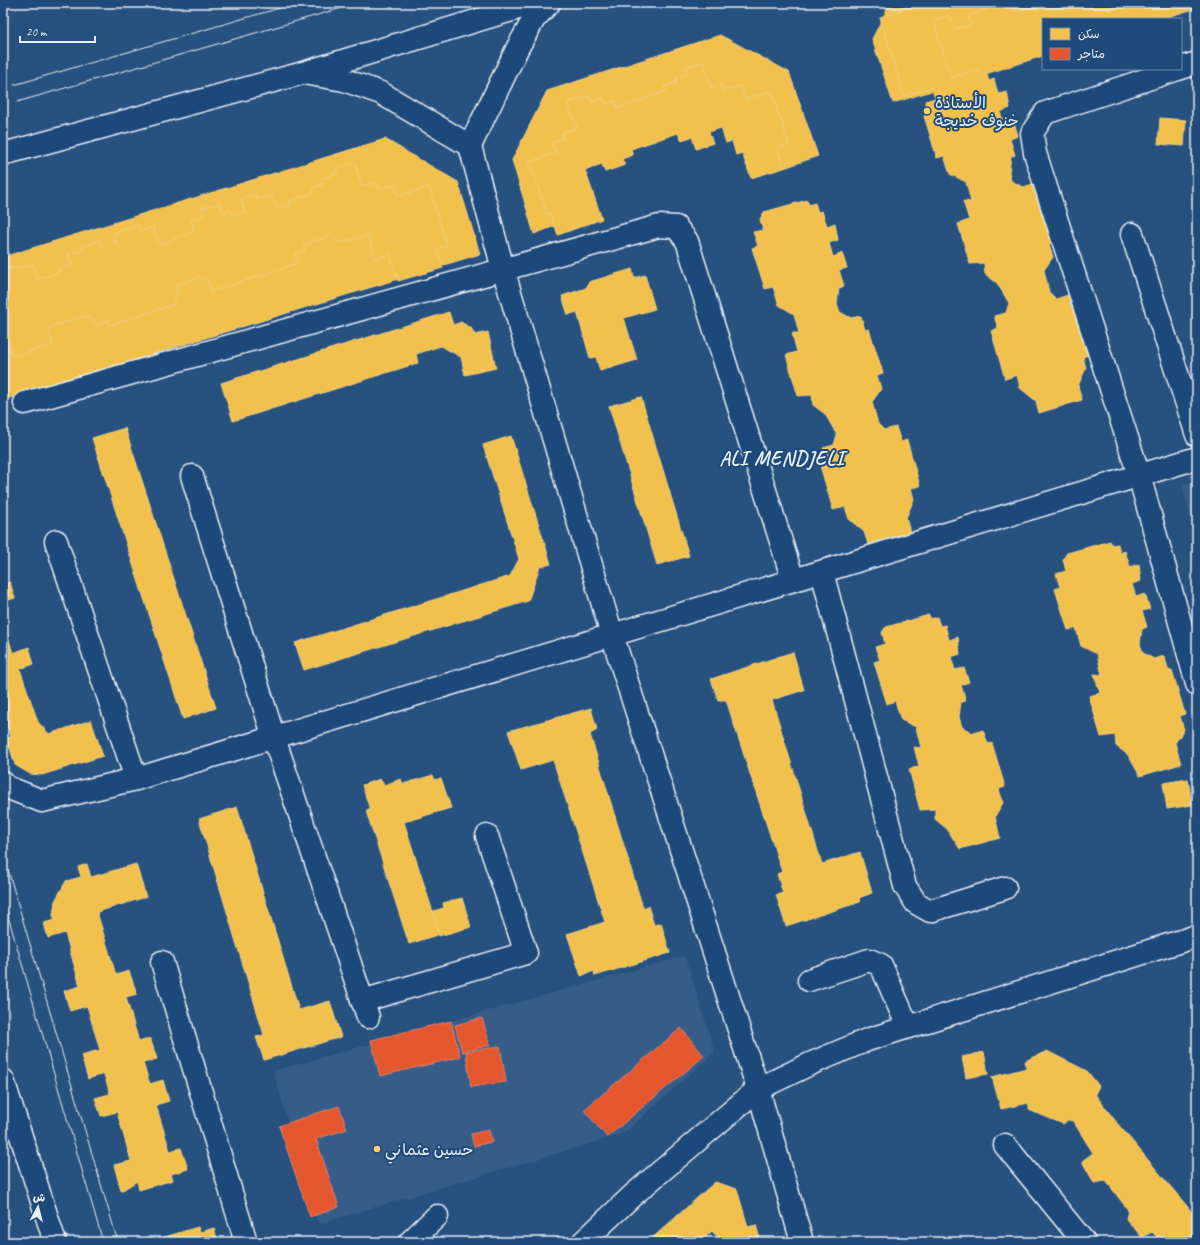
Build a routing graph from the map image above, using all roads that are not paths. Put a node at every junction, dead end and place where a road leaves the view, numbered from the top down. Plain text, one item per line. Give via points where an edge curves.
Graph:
1 (535, 3) edge
2 (550, 3) edge
3 (1197, 63) edge
4 (1182, 68) edge
5 (1175, 70) edge
6 (303, 73) junction
7 (470, 146) junction
8 (3, 154) edge
9 (1132, 234) dead end
10 (503, 269) junction
11 (25, 403) dead end
12 (1197, 435) edge
13 (1197, 458) edge
14 (1139, 475) junction
15 (192, 476) dead end
16 (56, 541) dead end
17 (822, 572) junction
18 (793, 580) junction
19 (612, 635) junction
20 (1197, 684) edge
21 (274, 738) junction
22 (136, 779) junction
23 (3, 784) edge
24 (487, 836) dead end
25 (1005, 888) dead end
26 (1197, 936) edge
27 (162, 962) dead end
28 (809, 980) dead end
29 (908, 1027) junction
30 (3, 1080) edge
31 (758, 1089) junction
32 (1005, 1145) dead end
33 (437, 1216) dead end
34 (55, 1242) edge
35 (246, 1242) edge
36 (410, 1242) edge
37 (583, 1242) edge
38 (802, 1242) edge
39 (1084, 1242) edge

1 - 6 street
2 - 7 street via 534,19 518,47
3 - 4 street
5 - 14 street via 1044,113 1032,133 1035,153
6 - 7 street via 344,80 381,93
6 - 8 street
7 - 10 street
9 - 12 street
10 - 11 street
10 - 18 street via 659,226 676,227 687,241
10 - 19 street
13 - 14 street
14 - 17 street
14 - 20 street
15 - 21 street
16 - 22 street
17 - 18 street
17 - 25 street via 905,886 916,902 930,911
18 - 19 street
19 - 21 street
19 - 31 street
21 - 22 street
21 - 24 street via 365,1009 526,953
22 - 23 street via 42,801
26 - 29 street
27 - 35 street
28 - 29 street via 869,960 875,961 881,965
29 - 31 street via 867,1040
30 - 34 street
31 - 37 street via 633,1195
31 - 38 street
32 - 39 street
33 - 36 street

